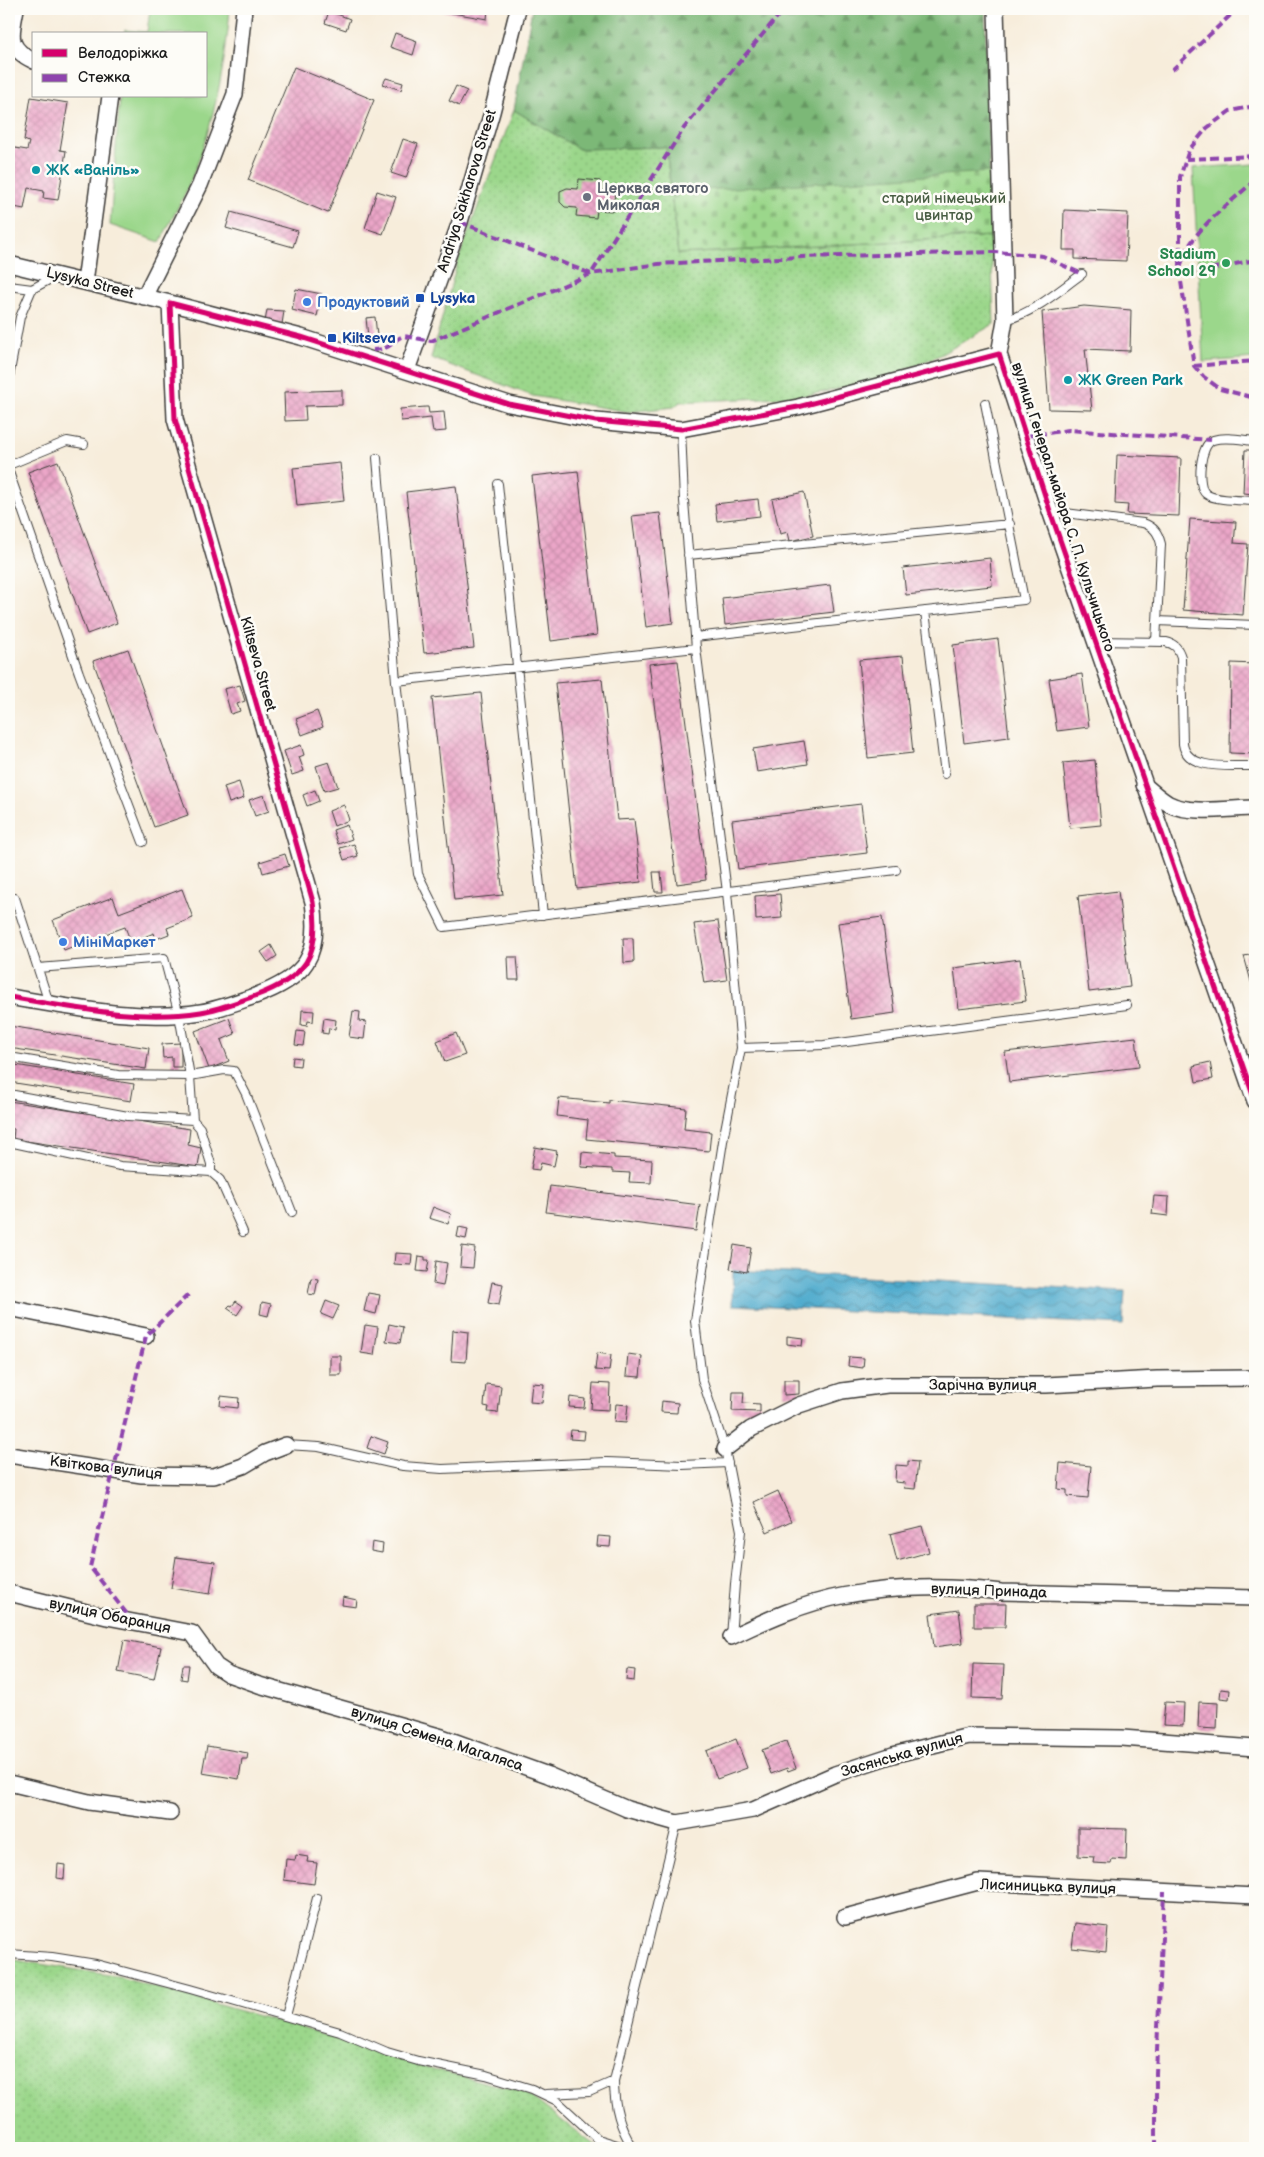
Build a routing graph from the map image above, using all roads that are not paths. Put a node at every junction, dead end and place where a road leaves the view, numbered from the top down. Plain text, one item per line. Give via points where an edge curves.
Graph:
1 (16, 9) edge
2 (244, 9) edge
3 (518, 9) edge
4 (996, 9) edge
5 (10, 42) edge
6 (32, 60) edge
7 (110, 98) edge
8 (9, 264) edge
9 (1082, 274) dead end
10 (58, 275) junction
11 (85, 282) junction
12 (9, 286) edge
13 (32, 289) junction
14 (144, 297) junction
15 (170, 304) junction
16 (1005, 320) junction
17 (999, 354) junction
18 (407, 370) junction
19 (9, 377) edge
20 (985, 403) dead end
21 (681, 429) junction
22 (1255, 442) edge
23 (84, 444) dead end
24 (377, 458) dead end
25 (9, 465) edge
26 (9, 472) edge
27 (498, 484) dead end
28 (1255, 501) edge
29 (1050, 511) junction
30 (1010, 524) junction
31 (688, 555) junction
32 (925, 611) junction
33 (1157, 621) junction
34 (1255, 624) edge
35 (695, 637) junction
36 (1094, 641) junction
37 (1156, 642) junction
38 (696, 648) junction
39 (517, 668) junction
40 (396, 681) junction
41 (1255, 766) edge
42 (945, 774) dead end
43 (1144, 785) junction
44 (1255, 808) edge
45 (143, 842) dead end
46 (896, 870) dead end
47 (727, 892) junction
48 (9, 900) edge
49 (543, 914) junction
50 (38, 968) junction
51 (9, 997) edge
52 (50, 1004) junction
53 (1127, 1005) dead end
54 (179, 1015) junction
55 (741, 1048) junction
56 (9, 1057) edge
57 (190, 1076) junction
58 (9, 1094) edge
59 (1255, 1101) edge
60 (193, 1120) junction
61 (9, 1142) edge
62 (211, 1172) junction
63 (292, 1212) dead end
64 (243, 1232) dead end
65 (9, 1308) edge
66 (146, 1336) dead end
67 (1255, 1378) edge
68 (286, 1445) joint
69 (9, 1455) edge
70 (727, 1456) junction
71 (9, 1592) edge
72 (1255, 1598) edge
73 (731, 1637) joint
74 (203, 1650) joint
75 (1255, 1748) edge
76 (9, 1783) edge
77 (170, 1813) dead end
78 (677, 1823) junction
79 (1255, 1896) edge
80 (317, 1898) dead end
81 (844, 1917) dead end
82 (9, 1954) edge
83 (286, 2016) junction
84 (614, 2080) junction
85 (544, 2094) junction
86 (627, 2148) edge
87 (633, 2148) edge

1 - 5 street
2 - 14 street via 235,94 200,185
3 - 18 street, Andriya Sakharova Street via 460,222
4 - 16 street
5 - 6 street via 17,51
7 - 11 street
8 - 10 street, Lysyka Street
9 - 16 lane via 1029,311
10 - 11 street, Lysyka Street
10 - 13 lane
11 - 14 street, Lysyka Street
12 - 13 lane
13 - 19 lane via 20,317
14 - 15 street, Lysyka Street
15 - 18 street via 301,337
15 - 54 street, Kiltseva Street via 175,420 314,902 316,923 310,956 291,979 235,1003
16 - 17 street
17 - 21 street, вулиця Генерал-майора С. П. Кульчицького via 798,407
17 - 29 street, вулиця Генерал-майора С. П. Кульчицького
18 - 21 street, вулиця Генерал-майора С. П. Кульчицького via 509,404 596,421
20 - 30 lane
21 - 31 lane
22 - 28 lane via 1219,438 1205,445 1200,482 1207,496
23 - 25 lane via 67,441
24 - 40 lane
26 - 45 lane via 79,673
27 - 39 lane
29 - 33 lane via 1152,526 1159,534 1161,544
29 - 36 street, вулиця Генерал-майора С. П. Кульчицького
30 - 31 lane
30 - 32 lane via 1024,600
31 - 35 lane
32 - 35 lane
32 - 42 lane
33 - 34 lane
33 - 37 lane
35 - 38 lane
36 - 37 lane
36 - 43 street, вулиця Генерал-майора С. П. Кульчицького
37 - 41 lane via 1173,644 1179,649 1183,744 1189,758 1202,764
38 - 39 lane
38 - 47 lane
39 - 40 lane
39 - 49 lane
40 - 49 lane via 418,874 444,927
43 - 44 street via 1178,807
43 - 59 street, вулиця Генерал-майора С. П. Кульчицького
46 - 47 lane
47 - 49 lane
47 - 55 lane
48 - 50 lane via 15,898
50 - 52 lane
50 - 54 lane via 164,958
51 - 52 street, Kiltseva Street
52 - 54 street, Kiltseva Street via 140,1015
53 - 55 lane via 824,1045
54 - 57 lane
55 - 70 lane via 695,1321 702,1379
56 - 57 lane via 118,1075
57 - 60 lane
57 - 63 lane via 234,1071
58 - 60 lane via 128,1116
60 - 62 lane via 200,1128
61 - 62 lane via 120,1166
62 - 64 lane via 220,1180
65 - 66 street
67 - 70 street, Зарічна вулиця via 1157,1379 1046,1386 886,1385 842,1391 799,1405 751,1428
68 - 69 street, Квіткова вулиця via 214,1476 142,1475
68 - 70 lane via 319,1447 403,1466 442,1469 607,1462 682,1465
70 - 73 lane via 742,1531
71 - 74 street, вулиця Обаранця via 107,1617 192,1633
72 - 73 street, вулиця Принада via 1001,1592 970,1588 881,1591 841,1596 813,1604 759,1623
74 - 78 street, вулиця Семена Магаляса via 216,1666 228,1674 442,1737 548,1775 627,1809
75 - 78 street, Засянська вулиця via 1122,1738 969,1736 893,1755 836,1774 753,1810
76 - 77 street via 90,1802
78 - 84 lane
79 - 81 street, Лисиницька вулиця via 978,1882
80 - 83 lane
82 - 83 lane via 96,1964
83 - 85 lane via 340,2032 387,2052 486,2075
84 - 85 lane via 589,2092
84 - 87 lane via 618,2120
85 - 86 lane via 557,2101 598,2139

